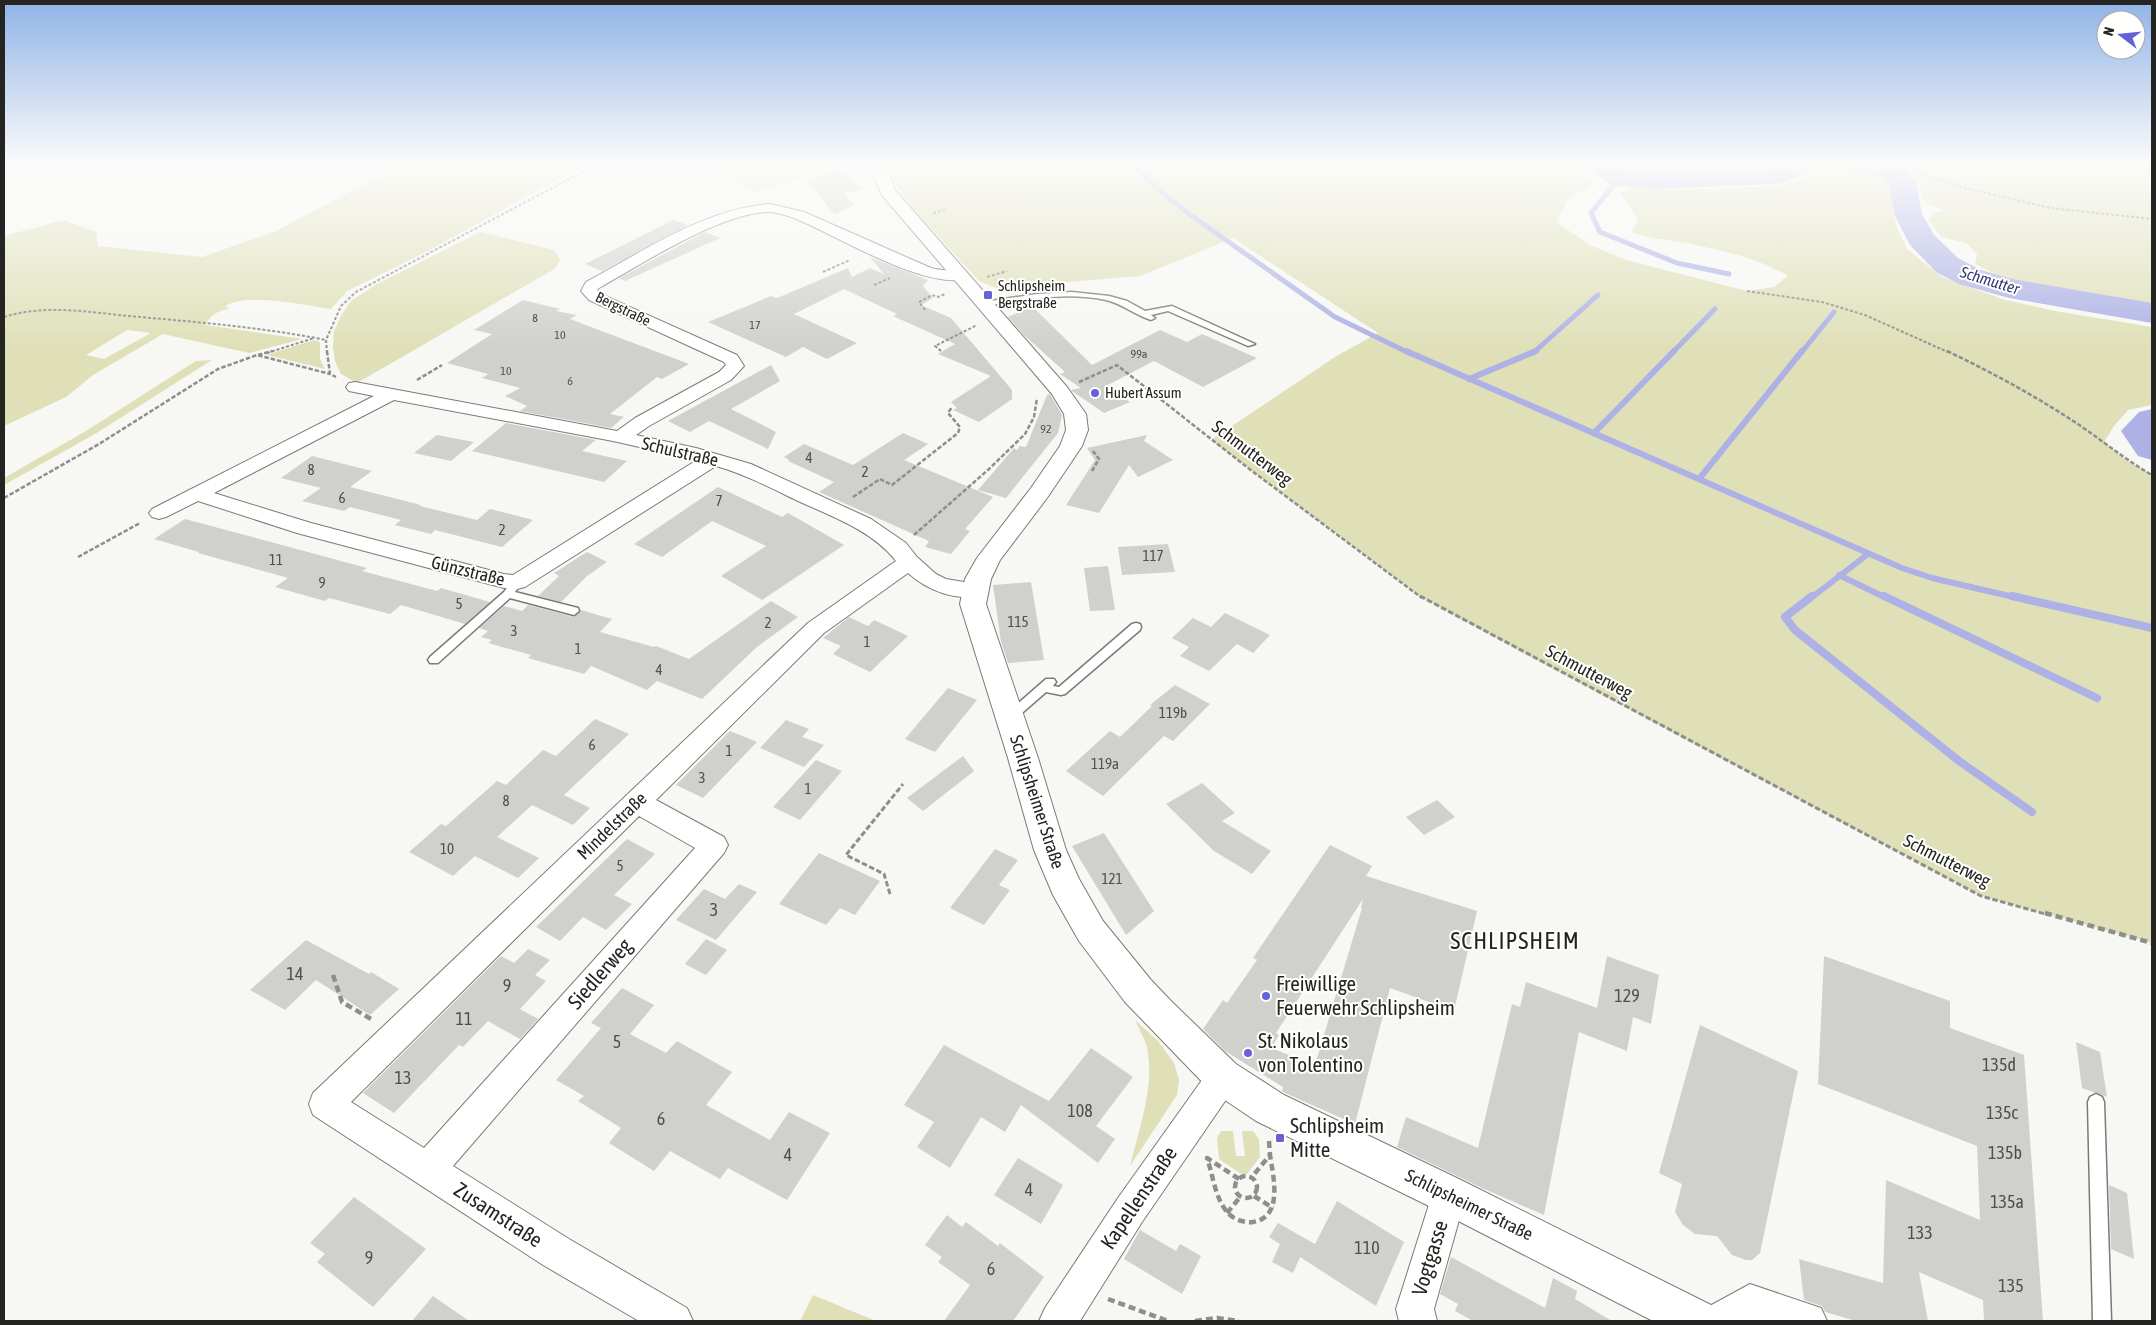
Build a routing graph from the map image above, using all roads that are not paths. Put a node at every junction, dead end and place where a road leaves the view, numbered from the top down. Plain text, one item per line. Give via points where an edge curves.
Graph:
1 (709, 225) edge
2 (822, 225) edge
3 (916, 225) edge
4 (960, 276) junction
5 (984, 304) junction
6 (1251, 344) dead end
7 (355, 388) road end
8 (392, 394) junction
9 (620, 438) junction
10 (714, 458) junction
11 (196, 494) junction
12 (158, 513) road end
13 (903, 555) junction
14 (512, 588) junction
15 (974, 590) junction
16 (574, 611) dead end
17 (1136, 627) dead end
18 (434, 660) dead end
19 (1009, 718) junction
20 (636, 802) junction
21 (1223, 1076) junction
22 (2096, 1102) dead end
23 (326, 1104) joint
24 (427, 1170) junction
25 (1449, 1194) junction
26 (674, 1321) edge
27 (1058, 1321) edge
28 (1418, 1321) edge
29 (1698, 1321) edge
30 (1719, 1321) edge
31 (1808, 1321) edge
32 (2102, 1321) edge

1 - 9 street, Bergstraße via 592,285 589,291 731,359 735,366 725,376 642,422
2 - 4 street, Bergstraße via 925,271 942,276
3 - 4 street, Schlipsheimer Straße
4 - 5 street, Schlipsheimer Straße
5 - 6 lane via 1073,293 1126,304 1148,316 1169,308
5 - 15 street, Schlipsheimer Straße via 1049,393 1075,414 1077,430 1039,493 989,558
7 - 8 street, Schulstraße
8 - 9 street, Schulstraße
8 - 11 street
9 - 10 street, Schulstraße
10 - 13 street, Schulstraße via 836,509 864,524
10 - 14 street, Günzstraße
11 - 12 street
11 - 14 street, Günzstraße via 304,528 504,581
13 - 15 street, Schulstraße via 928,579 941,586
13 - 20 street, Mindelstraße via 816,628
14 - 16 lane
14 - 18 lane
15 - 19 street, Schlipsheimer Straße via 976,619
17 - 19 lane via 1061,690 1048,684
19 - 21 street, Schlipsheimer Straße via 1050,850 1065,885 1091,930 1138,991
20 - 23 street, Mindelstraße
20 - 24 street, Siedlerweg via 714,845
21 - 25 street, Schlipsheimer Straße via 1270,1108
21 - 27 street, Kapellenstraße
22 - 32 lane
23 - 24 street, Zusamstraße
24 - 26 street, Zusamstraße via 556,1252
25 - 28 street, Vogtgasse via 1415,1309
25 - 29 street, Schlipsheimer Straße
30 - 31 street via 1750,1303

